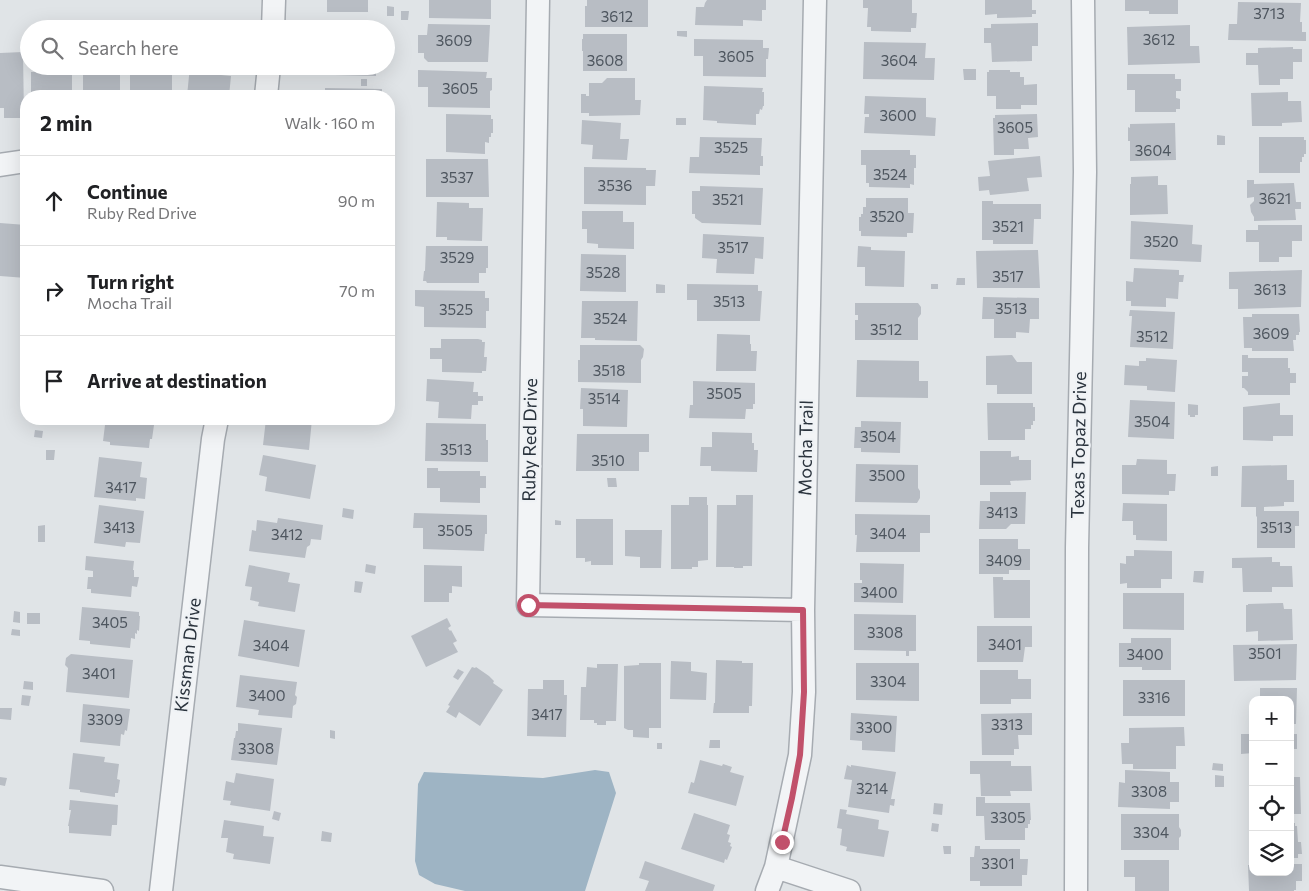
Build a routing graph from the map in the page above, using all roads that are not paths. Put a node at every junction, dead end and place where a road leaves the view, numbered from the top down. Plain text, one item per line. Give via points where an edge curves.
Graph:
1 (274, 0) edge
2 (538, 0) edge
3 (815, 0) edge
4 (1083, 0) edge
5 (273, 20) edge
6 (268, 75) edge
7 (267, 90) edge
8 (20, 162) edge
9 (0, 165) edge
10 (216, 425) edge
11 (803, 610) junction
12 (776, 867) junction
13 (0, 878) edge
14 (102, 891) edge
15 (161, 891) edge
16 (767, 891) edge
17 (848, 891) edge
18 (1076, 891) edge

1 - 5 street
2 - 11 street, Ruby Red Drive via 528,605
3 - 11 street, Mocha Trail
4 - 18 street, Texas Topaz Drive via 1085,172 1077,558
6 - 7 street
8 - 9 street
10 - 15 street, Kissman Drive
11 - 12 street, Mocha Trail via 804,692 800,755
12 - 16 street, Mocha Trail
12 - 17 street
13 - 14 street

